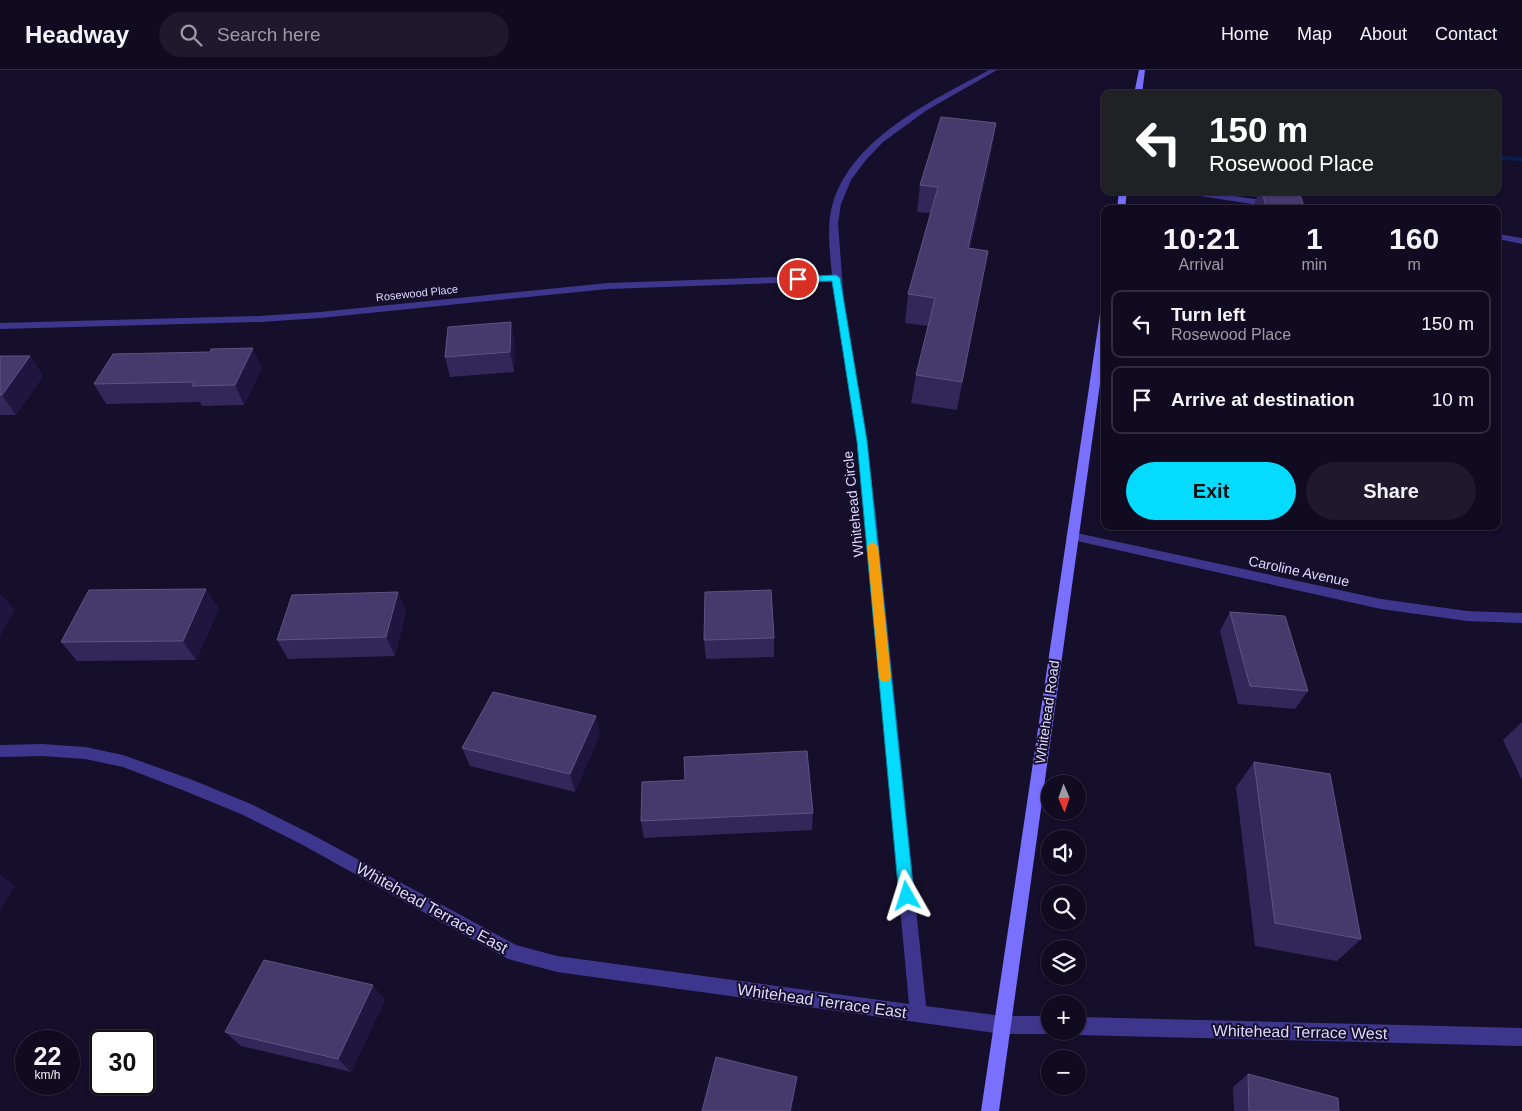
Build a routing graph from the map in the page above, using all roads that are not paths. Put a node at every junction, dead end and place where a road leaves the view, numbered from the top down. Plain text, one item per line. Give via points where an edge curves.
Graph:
1 (994, 70) edge
2 (1142, 70) edge
3 (1139, 90) edge
4 (1208, 195) edge
5 (1276, 205) edge
6 (1501, 238) edge
7 (1522, 241) edge
8 (836, 278) junction
9 (0, 326) edge
10 (1101, 341) edge
11 (1072, 536) junction
12 (1522, 618) edge
13 (0, 751) edge
14 (918, 1014) junction
15 (1002, 1025) junction
16 (1041, 1026) edge
17 (1086, 1026) edge
18 (1522, 1037) edge
19 (990, 1111) edge

1 - 8 street, Whitehead Circle via 911,117 857,164 836,205 833,228
2 - 3 main road
4 - 5 street
6 - 7 street
8 - 9 street, Rosewood Place via 590,287 260,319
8 - 14 street, Whitehead Circle via 862,441
10 - 11 main road, Whitehead Road
11 - 12 street, Caroline Avenue via 1381,604 1467,616
11 - 15 main road, Whitehead Road
13 - 14 street, Whitehead Terrace East via 85,753 123,762 185,784 306,839 474,934 514,953 557,964
14 - 15 street, Whitehead Terrace East
15 - 16 street
15 - 19 main road, Whitehead Road
17 - 18 street, Whitehead Terrace West

